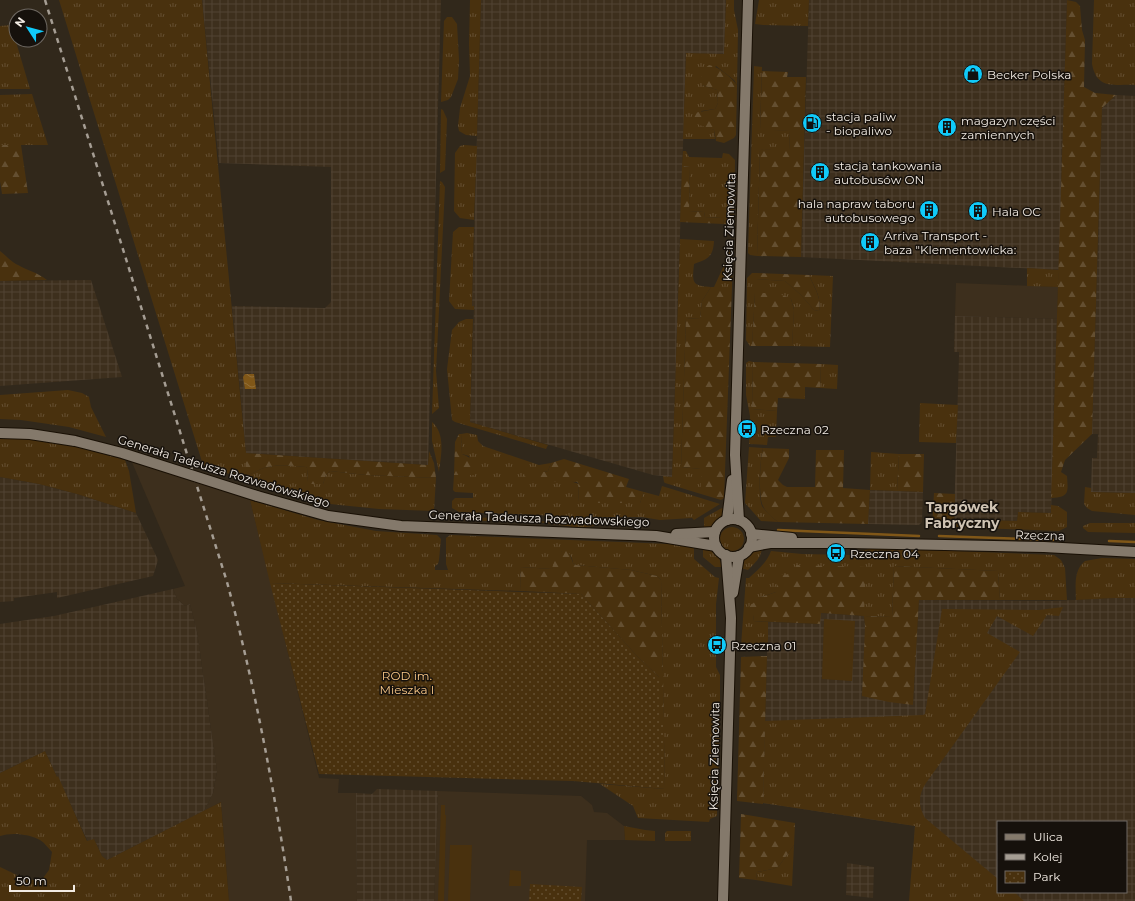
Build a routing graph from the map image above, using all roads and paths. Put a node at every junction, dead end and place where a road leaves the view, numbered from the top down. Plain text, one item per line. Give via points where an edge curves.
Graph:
1 (748, 0) edge
2 (0, 433) edge
3 (735, 454) junction
4 (727, 520) junction
5 (739, 520) junction
6 (715, 532) junction
7 (751, 534) junction
8 (656, 536) junction
9 (848, 543) junction
10 (716, 546) junction
11 (749, 547) junction
12 (1135, 552) edge
13 (726, 555) junction
14 (739, 556) junction
15 (730, 612) junction
16 (723, 901) edge

1 - 3 street, Księcia Ziemowita
2 - 8 street, Generała Tadeusza Rozwadowskiego, bridge via 30,434 75,441 328,516 401,526
3 - 4 street, Księcia Ziemowita
3 - 5 street, Księcia Ziemowita
4 - 5 street
4 - 6 street via 720,524
5 - 7 street via 749,527
6 - 8 street, Generała Tadeusza Rozwadowskiego
6 - 10 street
7 - 9 street, Rzeczna
7 - 11 street
8 - 10 street, Generała Tadeusza Rozwadowskiego
9 - 11 street, Rzeczna via 770,543
9 - 12 street, Rzeczna via 1044,547
10 - 13 street
11 - 14 street
13 - 14 street
13 - 15 street, Księcia Ziemowita
14 - 15 street, Księcia Ziemowita
15 - 16 street, Księcia Ziemowita

